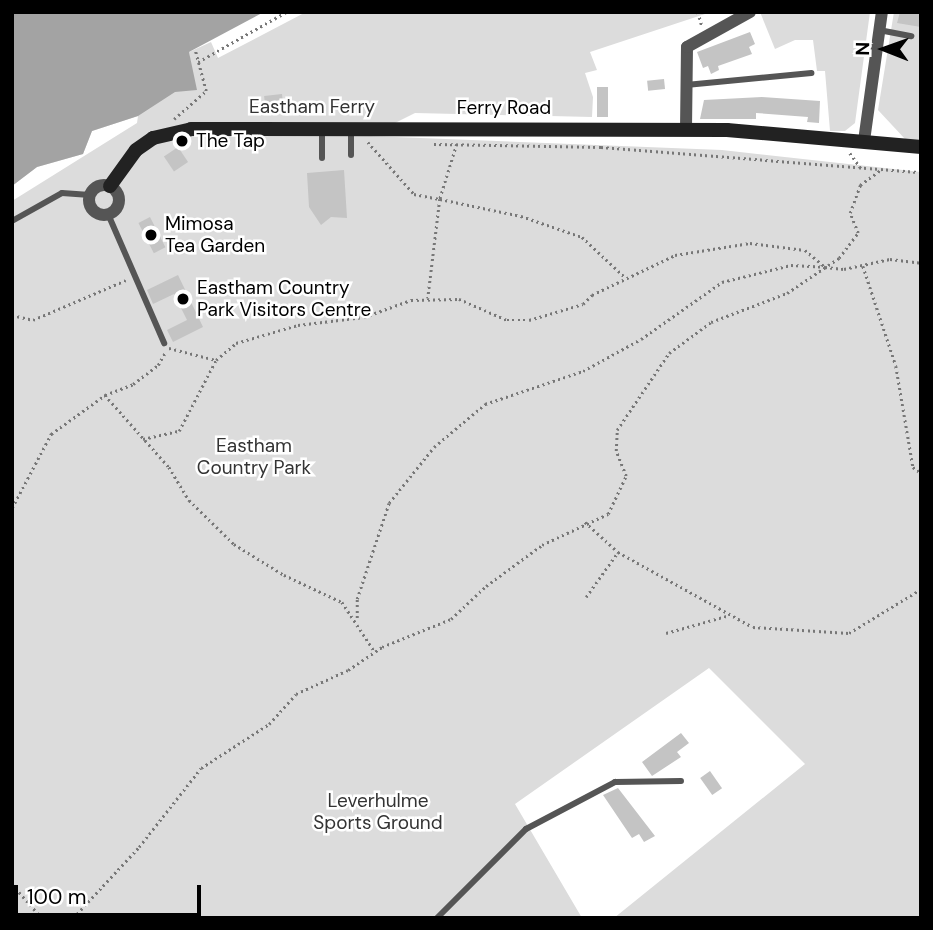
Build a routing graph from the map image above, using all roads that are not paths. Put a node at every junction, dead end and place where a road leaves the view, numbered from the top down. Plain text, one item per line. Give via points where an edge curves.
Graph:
1 (750, 12) edge
2 (882, 12) edge
3 (878, 30) junction
4 (911, 36) dead end
5 (811, 73) dead end
6 (684, 85) junction
7 (322, 127) junction
8 (351, 127) junction
9 (686, 130) junction
10 (864, 141) junction
11 (921, 147) edge
12 (351, 155) dead end
13 (322, 158) dead end
14 (110, 186) junction
15 (90, 195) junction
16 (108, 214) junction
17 (12, 221) edge
18 (164, 343) road end
19 (681, 781) dead end
20 (437, 918) edge

1 - 6 street via 687,47
2 - 3 street
3 - 4 lane
3 - 10 street
5 - 6 lane
6 - 9 street
7 - 8 street, Ferry Road
7 - 13 lane
7 - 14 street, Ferry Road via 171,132 135,150
8 - 9 street, Ferry Road
8 - 12 lane
9 - 10 street, Ferry Road
10 - 11 street, Ferry Road
14 - 15 street via 96,187
14 - 16 street via 119,201
15 - 16 street via 96,212
15 - 17 lane via 62,192
16 - 18 lane
19 - 20 lane via 615,782 526,829

